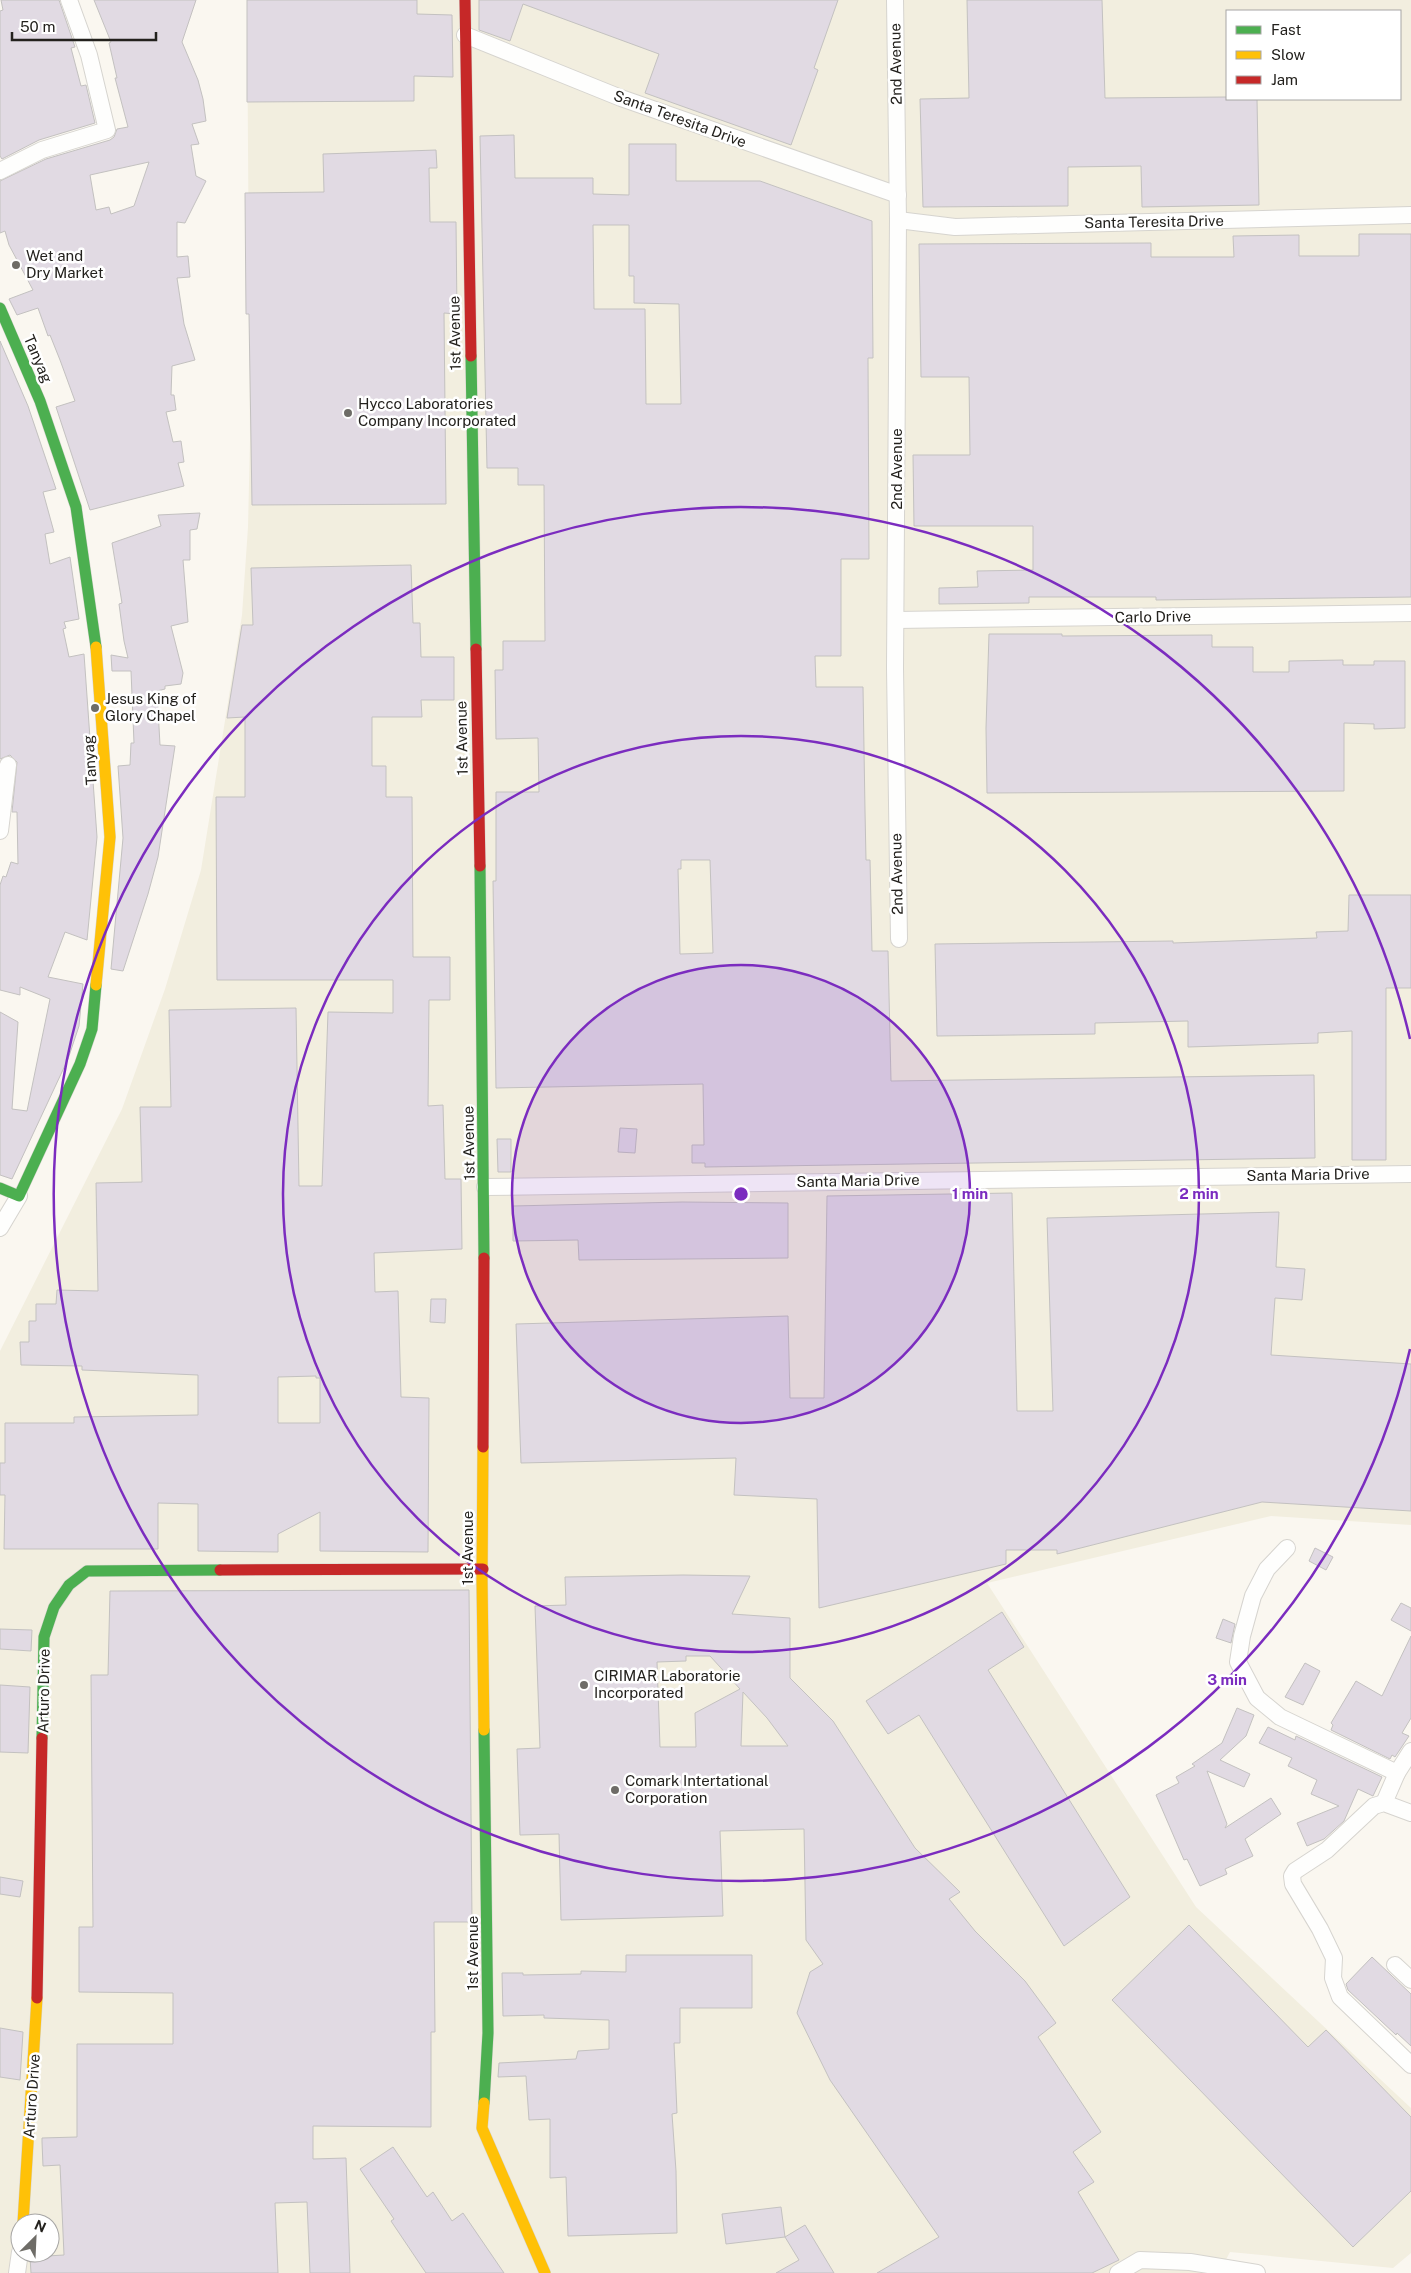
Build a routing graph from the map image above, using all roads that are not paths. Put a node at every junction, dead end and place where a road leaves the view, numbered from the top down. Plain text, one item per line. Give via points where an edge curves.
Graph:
1 (69, 0) edge
2 (465, 0) edge
3 (895, 0) edge
4 (465, 35) junction
5 (0, 170) edge
6 (898, 194) junction
7 (1411, 215) edge
8 (898, 220) junction
9 (0, 308) edge
10 (1411, 613) edge
11 (896, 620) junction
12 (8, 764) dead end
13 (0, 831) edge
14 (899, 939) dead end
15 (1411, 1174) edge
16 (485, 1187) junction
17 (0, 1188) edge
18 (22, 1189) junction
19 (0, 1228) edge
20 (1287, 1548) dead end
21 (482, 1569) junction
22 (1411, 1750) edge
23 (1397, 1773) junction
24 (1384, 1803) junction
25 (1411, 1813) edge
26 (1395, 1965) dead end
27 (1411, 1980) edge
28 (1411, 2065) edge
29 (24, 2213) edge
30 (545, 2273) edge
31 (1118, 2273) edge
32 (1257, 2273) edge

1 - 5 street via 89,55 107,130 42,150
2 - 4 street, 1st Avenue
3 - 6 street, 2nd Avenue
4 - 6 street, Santa Teresita Drive via 621,98
4 - 16 street, 1st Avenue
6 - 8 street, 2nd Avenue
7 - 8 street, Santa Teresita Drive via 955,227
8 - 11 street, 2nd Avenue
9 - 18 street, Tanyag via 40,401 76,507 98,658 110,838 92,1029 80,1064
10 - 11 street, Carlo Drive
11 - 14 street, 2nd Avenue
12 - 13 street
15 - 16 street, Santa Maria Drive
16 - 21 street, 1st Avenue
17 - 18 street
18 - 19 street
20 - 23 street via 1267,1569 1253,1596 1238,1662 1257,1698 1280,1717
21 - 29 street, Arturo Drive via 87,1570 71,1581 52,1606 44,1637 39,1948
21 - 30 street, 1st Avenue via 488,2033 482,2128
22 - 23 street
23 - 24 street
24 - 25 street
24 - 28 street via 1374,1806 1327,1850 1292,1876 1293,1884 1334,1958 1333,1978 1340,1997
26 - 27 street
31 - 32 street via 1140,2260 1190,2262

